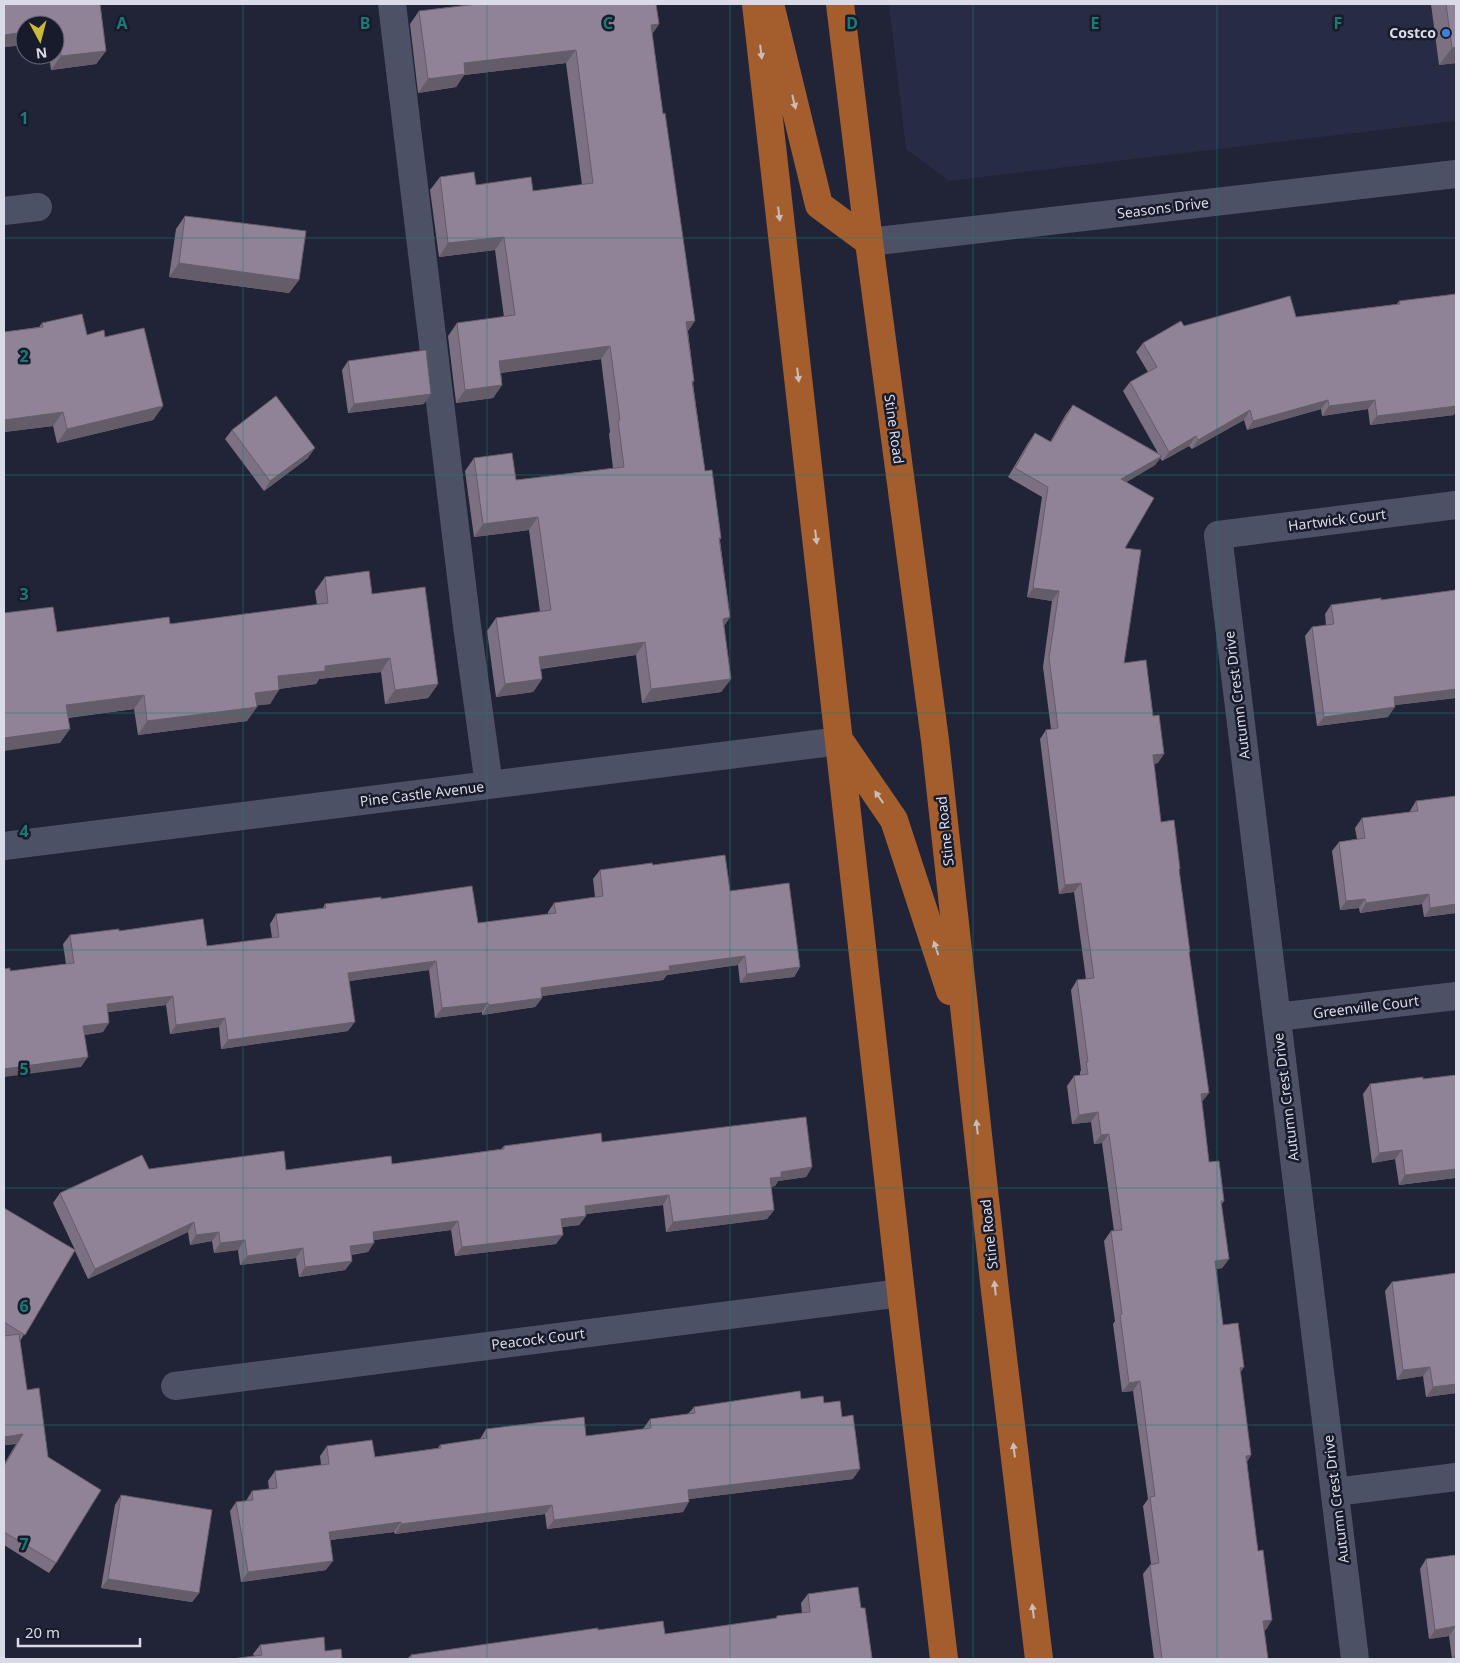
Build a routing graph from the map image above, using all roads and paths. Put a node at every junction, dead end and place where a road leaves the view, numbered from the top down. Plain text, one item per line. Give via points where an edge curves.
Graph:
1 (392, 4) edge
2 (756, 4) edge
3 (770, 4) edge
4 (840, 4) edge
5 (1456, 174) edge
6 (38, 206) dead end
7 (4, 211) edge
8 (869, 242) junction
9 (1456, 505) edge
10 (1218, 535) joint
11 (840, 741) junction
12 (489, 785) junction
13 (4, 846) edge
14 (1456, 996) edge
15 (1276, 1018) junction
16 (968, 1044) junction
17 (901, 1292) junction
18 (175, 1386) dead end
19 (1456, 1477) edge
20 (1335, 1492) junction
21 (944, 1659) edge
22 (1039, 1659) edge
23 (1355, 1659) edge

1 - 12 street
2 -> 11 main road
3 -> 8 main road via 819,205
4 - 8 main road, Stine Road
5 - 8 street, Seasons Drive
6 - 7 street
8 - 16 main road, Stine Road via 934,740
9 - 10 street, Hartwick Court
10 - 15 street, Autumn Crest Drive
11 - 12 street, Pine Castle Avenue
16 -> 11 main road via 894,820
11 - 17 main road
12 - 13 street, Pine Castle Avenue
14 - 15 street, Greenville Court
15 - 20 street, Autumn Crest Drive
22 -> 16 main road, Stine Road
17 - 18 street, Peacock Court
17 - 21 main road
19 - 20 street
20 - 23 street, Autumn Crest Drive

